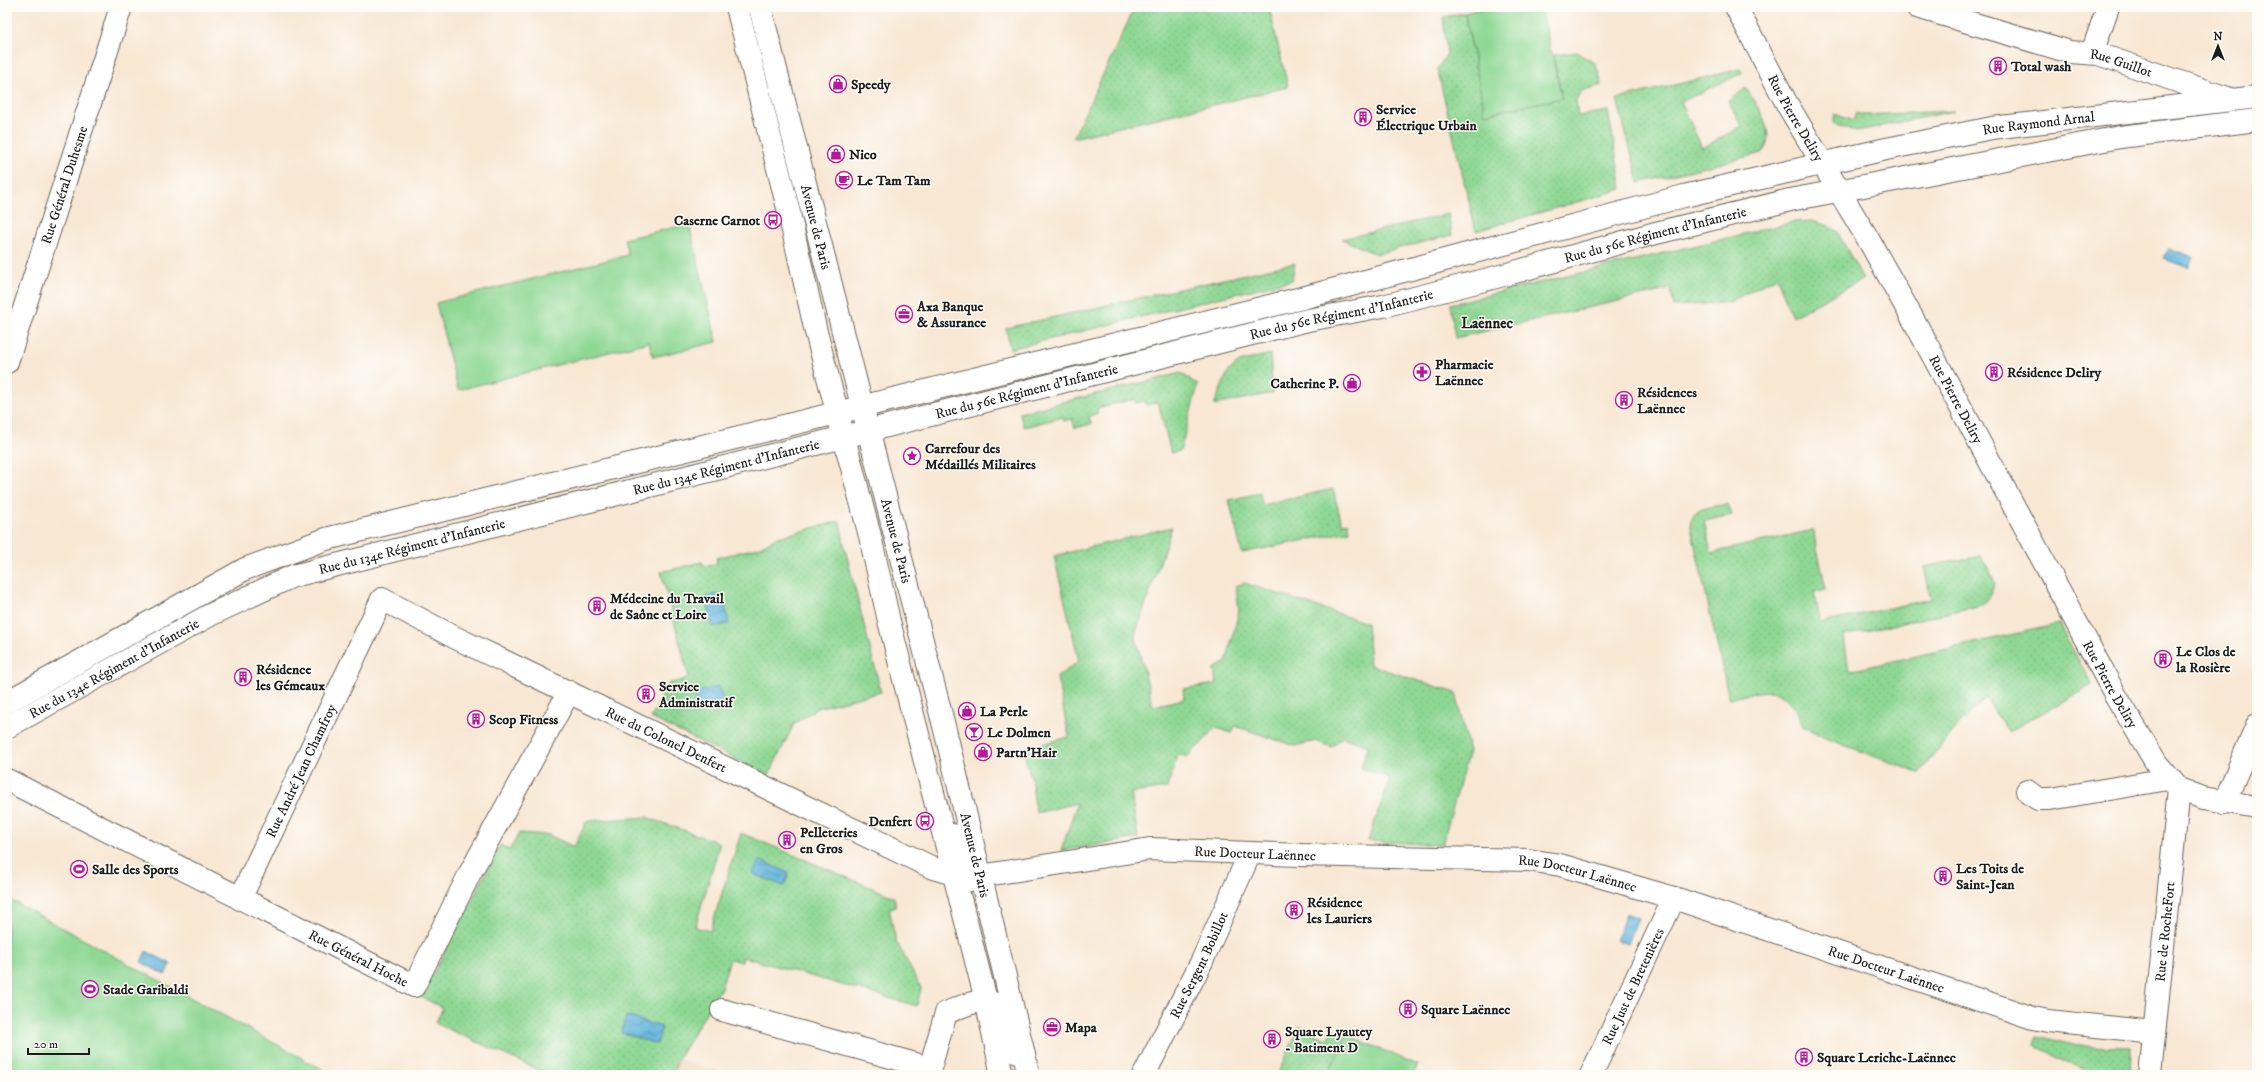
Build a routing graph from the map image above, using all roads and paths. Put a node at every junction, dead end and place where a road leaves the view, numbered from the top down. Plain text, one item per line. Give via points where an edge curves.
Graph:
1 (121, 7) edge
2 (737, 7) edge
3 (760, 7) edge
4 (1736, 7) edge
5 (1917, 7) edge
6 (2108, 7) edge
7 (1940, 10) edge
8 (2092, 53) junction
9 (2257, 97) edge
10 (2230, 99) junction
11 (2257, 120) edge
12 (1822, 164) junction
13 (1839, 191) junction
14 (7, 362) edge
15 (862, 407) junction
16 (837, 413) junction
17 (868, 430) junction
18 (844, 436) junction
19 (382, 599) joint
20 (569, 692) junction
21 (7, 702) edge
22 (2257, 725) edge
23 (7, 727) edge
24 (7, 780) edge
25 (930, 782) junction
26 (2173, 784) junction
27 (2027, 791) dead end
28 (2224, 803) junction
29 (2257, 807) edge
30 (1250, 853) junction
31 (953, 874) junction
32 (980, 876) junction
33 (1674, 898) junction
34 (240, 899) junction
35 (997, 945) junction
36 (986, 1000) junction
37 (722, 1010) dead end
38 (2154, 1032) junction
39 (929, 1071) edge
40 (1002, 1075) edge
41 (1029, 1075) edge
42 (1144, 1075) edge
43 (1591, 1075) edge
44 (2150, 1075) edge

1 - 14 main road, Rue Général Duhesme
2 - 16 main road, Avenue de Paris
3 - 15 main road, Avenue de Paris
4 - 12 main road, Rue Pierre Deliry
5 - 7 main road, Rue Guillot
6 - 8 main road
7 - 8 main road, Rue Guillot via 1956,20 2070,52
8 - 10 main road, Rue Guillot
9 - 10 main road, Rue Raymond Arnal
10 - 12 main road, Rue Raymond Arnal via 1992,128
11 - 13 main road, Rue Raymond Arnal via 2120,137
12 - 13 main road, Rue Pierre Deliry
12 - 15 main road, Rue du 56e Régiment d'Infanterie via 1684,196 1391,276
13 - 17 main road, Rue du 56e Régiment d'Infanterie via 1790,200 1383,306 1308,320
13 - 26 main road, Rue Pierre Deliry via 1918,328 2140,739
15 - 16 main road, Rue du 56e Régiment d'Infanterie
15 - 17 main road, Avenue de Paris
16 - 18 main road, Avenue de Paris
16 - 21 main road, Rue du 134e Régiment d'Infanterie via 326,539 245,569
17 - 18 main road, Rue du 56e Régiment d'Infanterie
17 - 32 main road, Avenue de Paris
18 - 23 main road, Rue du 134e Régiment d'Infanterie via 294,576 210,615
18 - 25 main road, Avenue de Paris
19 - 20 main road, Rue du Colonel Denfert
19 - 34 main road, Rue André Jean Chamfroy
20 - 31 main road, Rue du Colonel Denfert via 933,868
20 - 34 main road, Rue Général Hoche via 470,874 414,986
22 - 28 main road
24 - 34 main road, Rue Général Hoche
25 - 31 main road, Avenue de Paris
25 - 32 main road via 939,794 947,813 959,858 966,870
26 - 27 main road via 2050,799 2038,799
26 - 28 main road via 2203,798
26 - 38 main road, Rue de RocheFort
28 - 29 main road
30 - 32 main road, Rue Docteur Laënnec via 1150,849
30 - 33 main road, Rue Docteur Laënnec via 1528,860 1560,865
30 - 42 main road, Rue Sergent Bobillot via 1188,990
31 - 35 main road, Rue du Colonel Denfert via 968,878 975,886 987,932
31 - 36 main road, Avenue de Paris
32 - 35 main road, Avenue de Paris
33 - 38 main road, Rue Docteur Laënnec via 2033,1018
33 - 43 main road, Rue Just de Bretenières
35 - 41 main road, Avenue de Paris
36 - 39 main road via 964,1005 946,1013
36 - 40 main road, Avenue de Paris
36 - 41 main road via 999,1006 1016,1054
37 - 39 main road
38 - 44 main road, Rue de RocheFort

